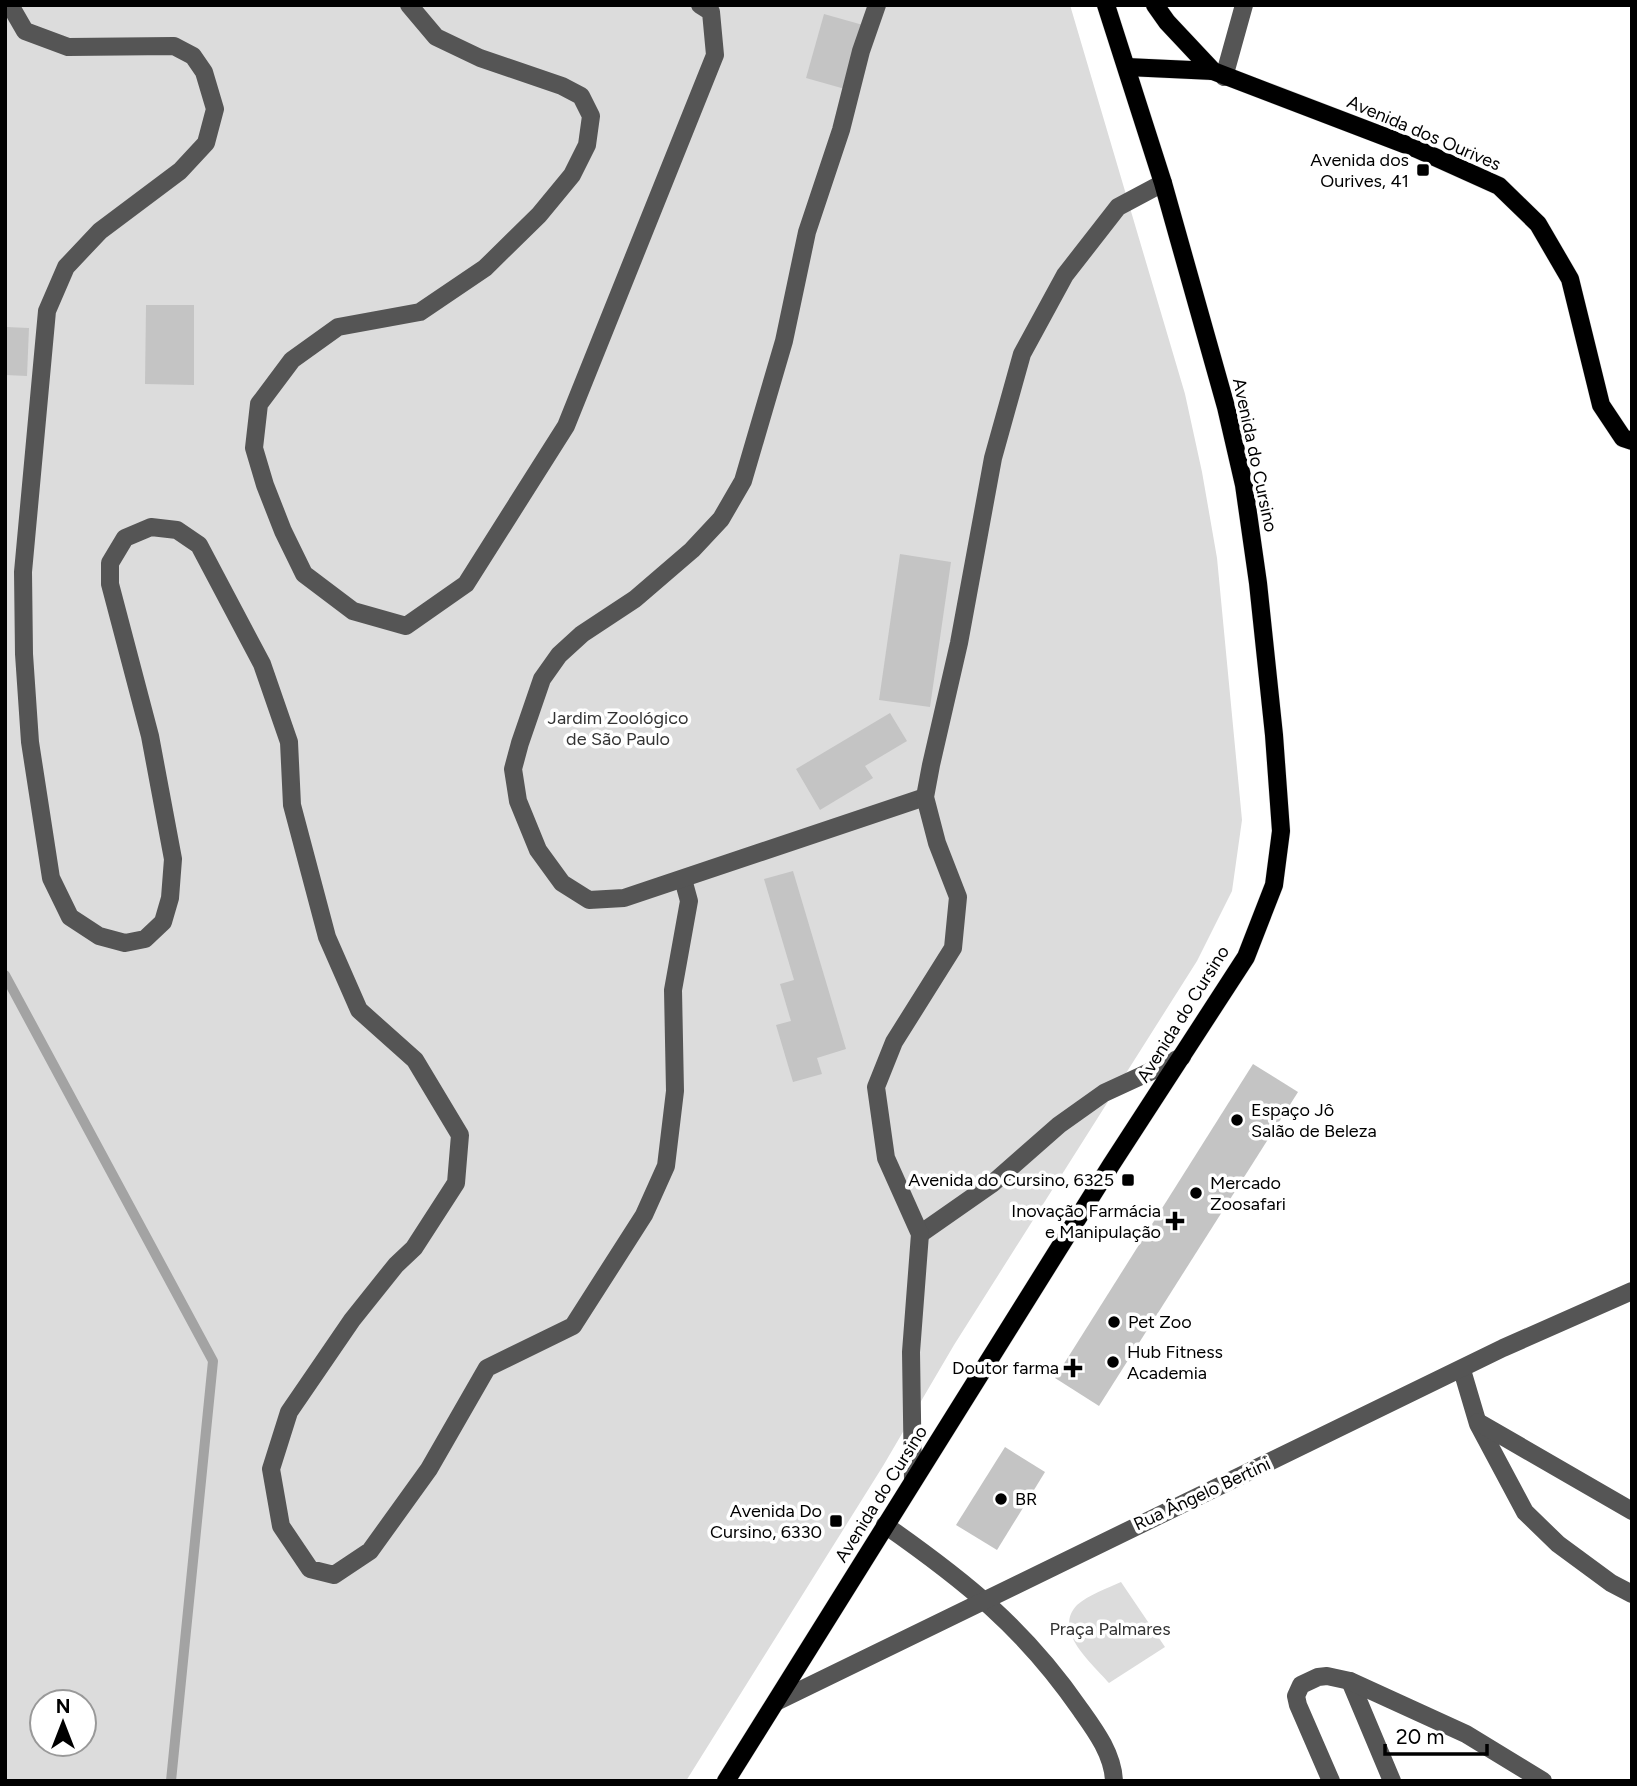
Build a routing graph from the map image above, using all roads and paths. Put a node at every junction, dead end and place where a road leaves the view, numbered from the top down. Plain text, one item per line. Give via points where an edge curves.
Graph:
1 (10, 5) edge
2 (409, 5) edge
3 (700, 5) edge
4 (877, 5) edge
5 (1106, 5) edge
6 (1155, 5) edge
7 (1244, 5) edge
8 (1127, 66) junction
9 (1219, 74) junction
10 (1163, 183) junction
11 (1632, 441) edge
12 (925, 797) junction
13 (683, 879) junction
14 (1182, 1057) junction
15 (920, 1234) junction
16 (1632, 1291) edge
17 (1462, 1370) junction
18 (1478, 1422) junction
19 (913, 1481) junction
20 (1632, 1511) edge
21 (885, 1525) junction
22 (1632, 1594) edge
23 (985, 1600) junction
24 (1350, 1681) junction
25 (776, 1702) junction
26 (726, 1781) edge
27 (1114, 1781) edge
28 (1331, 1781) edge
29 (1392, 1781) edge
30 (1543, 1781) edge

1 - 13 street via 25,31 68,47 174,46 193,57 204,72 215,109 206,143 180,171 100,231 66,267 47,311 23,572 30,742 51,878 70,918 99,936 125,943 145,939 163,922 173,859 150,736 110,584 110,563 125,538 151,527 177,530 199,545 262,664 289,742 292,805 327,937 359,1010 415,1060 460,1135 456,1183 414,1248 352,1320 289,1412 271,1469 281,1527 310,1569 334,1574 370,1551 429,1469 487,1368 573,1326 644,1215 666,1166 675,1091 673,990 689,901
2 - 3 street via 436,37 480,58 562,86 581,96 592,116 587,145 572,175 540,215 485,268 420,312 338,327 292,360 259,404 254,448 283,531 304,574 353,611 406,626 466,584 566,426 716,55 711,12
4 - 13 street via 807,232 784,341 743,481 721,519 692,550 559,655 542,680 513,769 518,801 538,850 562,883 589,900 624,898
5 - 8 main road, Avenida do Cursino
6 - 9 main road, Avenida dos Ourives
7 - 9 street
8 - 9 main road, Avenida dos Ourives
8 - 10 main road, Avenida do Cursino
9 - 11 main road, Avenida dos Ourives via 1417,149 1499,186 1538,223 1570,279 1601,405 1623,438
10 - 12 street via 1118,207 1065,275 1022,354 993,458
10 - 14 main road, Avenida do Cursino via 1244,485 1281,831 1274,884 1246,957
12 - 13 street
12 - 15 street via 958,897 953,948 894,1042 876,1087 886,1158
14 - 15 street via 1104,1093 993,1183
14 - 19 main road, Avenida do Cursino
15 - 19 street via 911,1352
16 - 17 street, Rua Ângelo Bertini
17 - 18 street
17 - 23 street, Rua Ângelo Bertini
18 - 20 street
18 - 22 street via 1525,1513 1558,1544
19 - 21 main road, Avenida do Cursino
21 - 23 street
21 - 25 main road, Avenida do Cursino
23 - 25 street, Rua Ângelo Bertini
23 - 27 street via 1045,1661 1072,1697 1099,1737
24 - 28 street via 1318,1677 1301,1685 1296,1696
24 - 29 street
24 - 30 street via 1466,1734
25 - 26 main road, Avenida do Cursino

